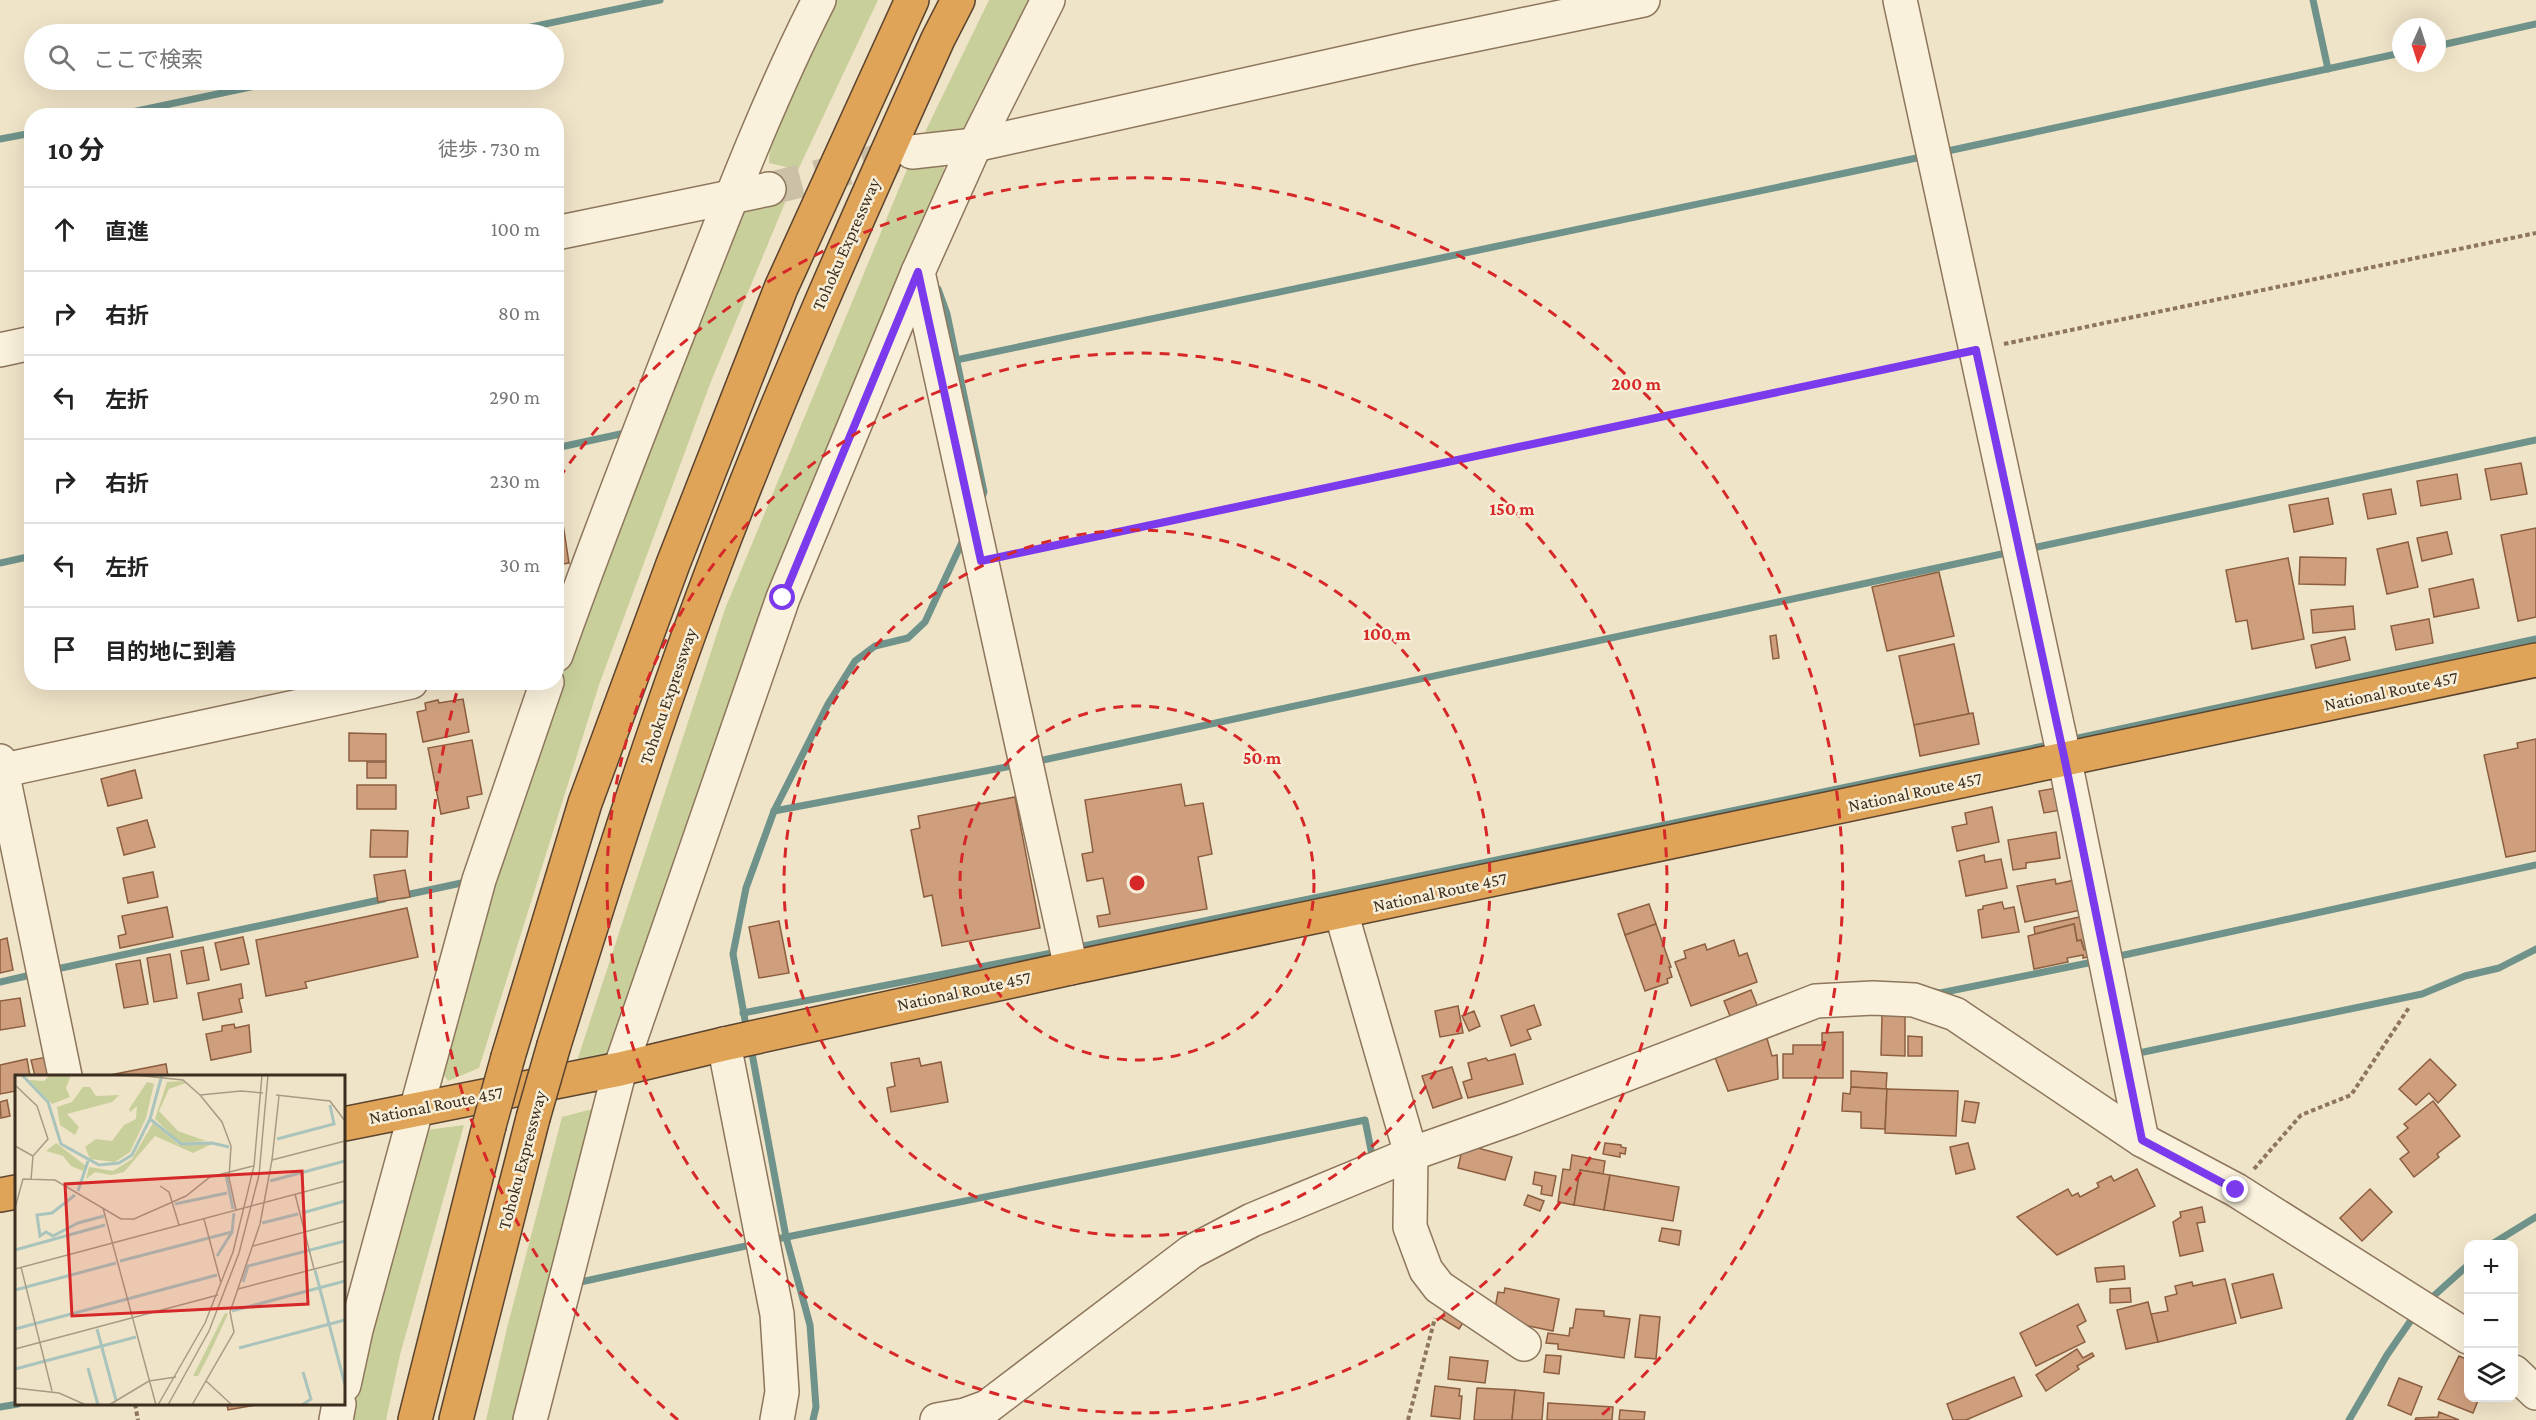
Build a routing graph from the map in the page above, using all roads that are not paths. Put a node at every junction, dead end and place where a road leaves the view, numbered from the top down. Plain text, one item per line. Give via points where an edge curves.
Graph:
1 (819, 0) edge
2 (912, 0) edge
3 (958, 0) edge
4 (1048, 0) edge
5 (1643, 0) edge
6 (1900, 0) edge
7 (975, 145) junction
8 (912, 152) tunnel mouth
9 (769, 189) tunnel mouth
10 (731, 198) junction
11 (564, 231) edge
12 (918, 272) junction
13 (24, 345) edge
14 (0, 350) edge
15 (564, 634) edge
16 (2536, 660) edge
17 (372, 690) edge
18 (544, 690) edge
19 (2065, 761) junction
20 (1, 767) edge
21 (1341, 912) junction
22 (1071, 968) junction
23 (724, 1044) junction
24 (620, 1069) junction
25 (65, 1075) edge
26 (416, 1109) junction
27 (345, 1124) edge
28 (2142, 1140) junction
29 (1411, 1154) junction
30 (15, 1192) edge
31 (0, 1195) edge
32 (2464, 1334) edge
33 (1524, 1344) dead end
34 (2518, 1376) edge
35 (345, 1380) edge
36 (2536, 1393) edge
37 (339, 1405) edge
38 (336, 1420) edge
39 (415, 1420) edge
40 (456, 1420) edge
41 (530, 1420) edge
42 (777, 1420) edge
43 (937, 1420) edge

1 - 10 street
2 - 39 highway, bridge via 781,288 585,803 508,1057
3 - 40 highway, Tohoku Expressway, bridge via 822,298 710,577 627,811 533,1118
4 - 7 street
5 - 7 street
6 - 19 street
7 - 8 street
7 - 12 street
9 - 10 street
10 - 11 street
10 - 15 street
12 - 22 street
12 - 24 street via 783,598
13 - 14 street
16 - 19 highway, National Route 457
17 - 20 street
18 - 26 street via 478,880
19 - 21 highway, National Route 457
19 - 28 street
20 - 25 street
21 - 22 highway, National Route 457
21 - 29 street
22 - 23 highway, National Route 457
23 - 24 highway, National Route 457
23 - 42 street via 777,1314 782,1392
24 - 26 highway, National Route 457
24 - 41 street
26 - 27 highway, National Route 457
26 - 35 street
28 - 29 street via 1955,1014 1914,1000 1873,998 1816,1001
28 - 32 street via 2236,1190
29 - 33 street via 1410,1227 1426,1270 1438,1287
29 - 43 street via 1252,1220 1191,1252 994,1402 965,1415
30 - 31 highway
34 - 36 street
37 - 38 street

